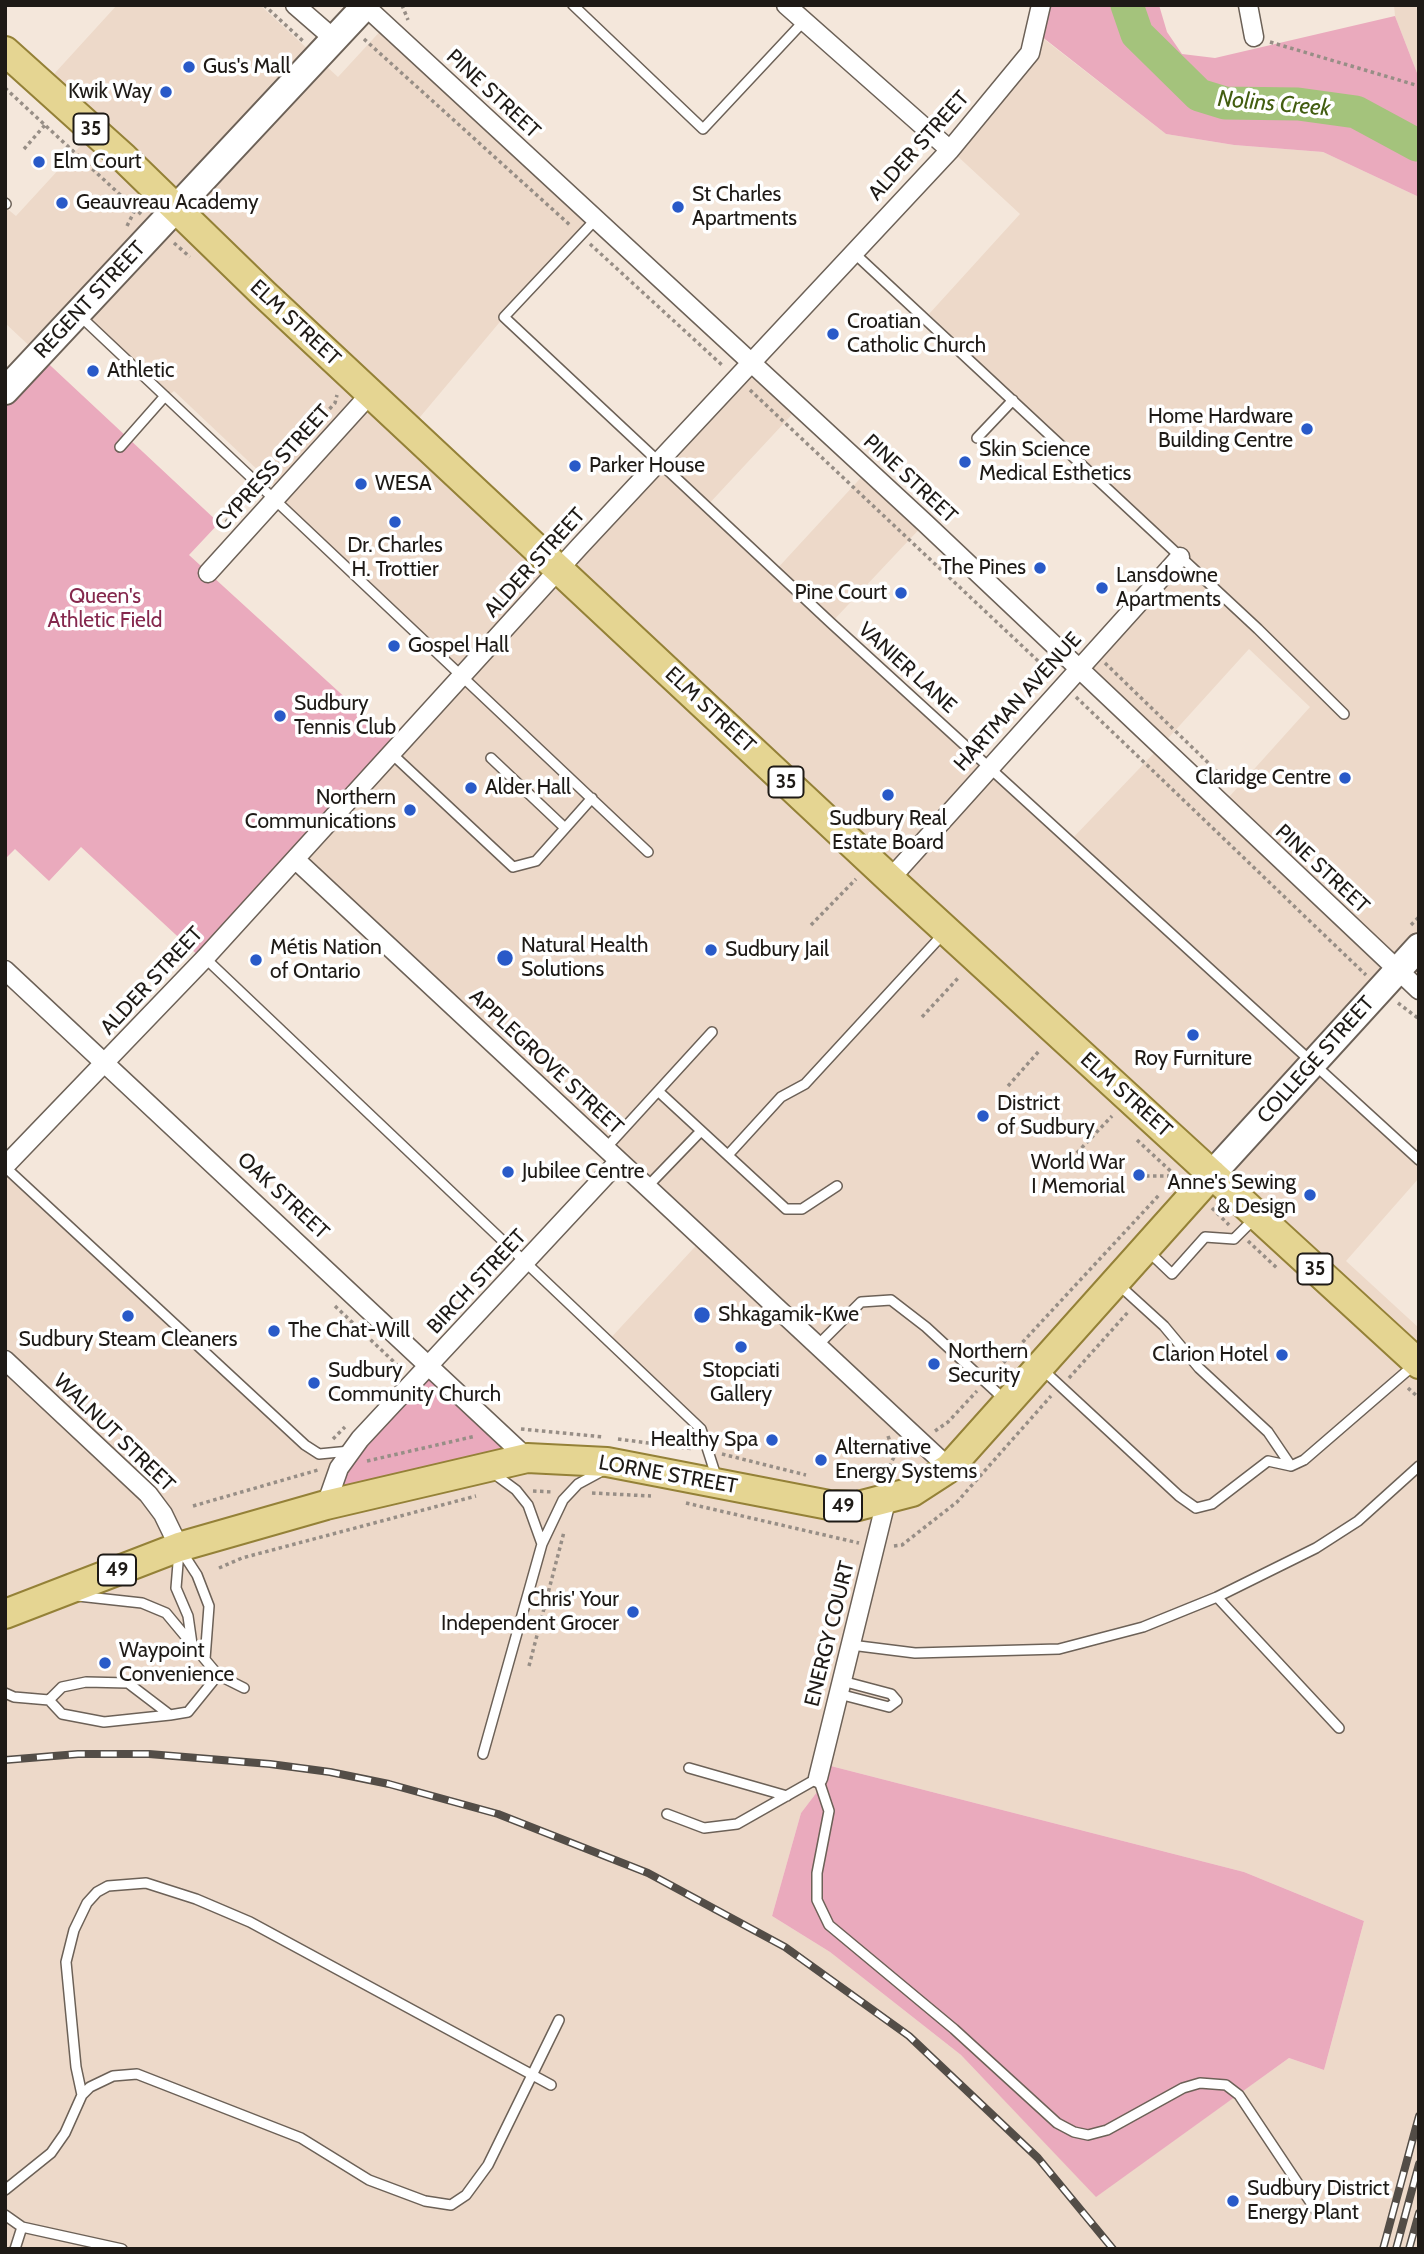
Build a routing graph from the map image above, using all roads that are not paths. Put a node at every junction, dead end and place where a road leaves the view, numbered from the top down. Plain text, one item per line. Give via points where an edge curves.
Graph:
1 (295, 5) edge
2 (573, 5) edge
3 (786, 5) edge
4 (1041, 5) edge
5 (1248, 5) edge
6 (365, 6) edge
7 (804, 20) junction
8 (1254, 37) road end
9 (325, 46) junction
10 (5, 51) edge
11 (950, 150) junction
12 (175, 209) junction
13 (596, 219) junction
14 (853, 251) junction
15 (78, 313) junction
16 (749, 362) junction
17 (5, 391) edge
18 (371, 393) junction
19 (165, 396) junction
20 (1013, 400) junction
21 (977, 438) dead end
22 (120, 447) dead end
23 (659, 463) junction
24 (274, 500) junction
25 (1180, 557) junction
26 (559, 569) junction
27 (208, 573) dead end
28 (1078, 669) junction
29 (463, 675) junction
30 (1344, 715) dead end
31 (392, 754) junction
32 (491, 758) dead end
33 (990, 767) junction
34 (592, 798) junction
35 (565, 828) junction
36 (648, 852) dead end
37 (296, 860) junction
38 (890, 879) junction
39 (947, 931) junction
40 (1419, 947) edge
41 (205, 958) junction
42 (5, 970) edge
43 (1389, 980) junction
44 (1419, 990) edge
45 (712, 1032) dead end
46 (106, 1062) junction
47 (1313, 1064) junction
48 (658, 1091) junction
49 (701, 1131) junction
50 (606, 1148) junction
51 (727, 1155) junction
52 (1419, 1160) edge
53 (619, 1161) junction
54 (5, 1167) edge
55 (1212, 1174) junction
56 (837, 1186) dead end
57 (648, 1187) junction
58 (1257, 1215) junction
59 (1145, 1248) junction
60 (524, 1264) junction
61 (1126, 1291) junction
62 (817, 1346) junction
63 (5, 1360) edge
64 (1418, 1363) edge
65 (431, 1366) junction
66 (1040, 1367) junction
67 (1008, 1402) junction
68 (350, 1451) junction
69 (527, 1458) junction
70 (621, 1464) junction
71 (1291, 1466) junction
72 (1419, 1466) edge
73 (483, 1468) junction
74 (949, 1468) junction
75 (719, 1483) junction
76 (886, 1501) junction
77 (326, 1505) junction
78 (542, 1544) junction
79 (179, 1547) junction
80 (55, 1594) junction
81 (1217, 1597) junction
82 (5, 1614) edge
83 (192, 1643) junction
84 (851, 1645) junction
85 (205, 1659) junction
86 (218, 1675) junction
87 (840, 1687) junction
88 (244, 1688) dead end
89 (5, 1693) edge
90 (49, 1700) junction
91 (170, 1715) junction
92 (1339, 1728) dead end
93 (483, 1754) dead end
94 (689, 1768) dead end
95 (818, 1778) junction
96 (787, 1796) junction
97 (667, 1814) dead end
98 (559, 2020) dead end
99 (532, 2075) junction
100 (551, 2085) dead end
101 (82, 2095) junction
102 (5, 2190) edge
103 (1317, 2212) dead end
104 (5, 2215) edge
105 (22, 2227) junction
106 (15, 2249) edge
107 (122, 2249) edge

1 - 9 street
2 - 7 lane via 704,129
3 - 7 street
4 - 11 street, ALDER STREET via 1030,53
5 - 8 street
6 - 9 street, REGENT STREET
6 - 13 street, PINE STREET
7 - 11 street
9 - 12 street, REGENT STREET
10 - 12 main road, ELM STREET / 35
11 - 14 street, ALDER STREET
12 - 15 street, REGENT STREET
12 - 18 main road, ELM STREET / 35
13 - 16 street, PINE STREET
13 - 23 lane, VANIER LANE via 504,317
14 - 16 street, ALDER STREET
14 - 20 lane
15 - 17 street, REGENT STREET
15 - 19 lane
16 - 23 street, ALDER STREET
16 - 28 street, PINE STREET
18 - 24 street, CYPRESS STREET
18 - 26 main road, ELM STREET / 35
19 - 22 lane
19 - 24 lane
20 - 21 lane
20 - 25 lane
23 - 26 street, ALDER STREET
23 - 33 lane, VANIER LANE
24 - 27 street, CYPRESS STREET
24 - 29 lane
25 - 28 street, HARTMAN AVENUE
25 - 30 lane
26 - 29 street, ALDER STREET
26 - 38 main road, ELM STREET / 35
28 - 33 street, HARTMAN AVENUE
28 - 43 street, PINE STREET
29 - 31 street, ALDER STREET
29 - 34 lane
31 - 35 lane via 513,867 536,861
31 - 37 street, ALDER STREET
32 - 35 lane
33 - 38 street, HARTMAN AVENUE
33 - 47 lane, VANIER LANE
34 - 35 lane
34 - 36 lane
37 - 41 street, ALDER STREET
37 - 50 street, APPLEGROVE STREET
38 - 39 main road, ELM STREET / 35
39 - 51 lane via 805,1084 781,1097
39 - 55 main road, ELM STREET / 35
40 - 43 street, COLLEGE STREET
41 - 46 street, ALDER STREET
41 - 60 lane
42 - 46 street, OAK STREET
43 - 44 street, PINE STREET
43 - 47 street, COLLEGE STREET
45 - 48 lane
46 - 54 street, ALDER STREET
46 - 65 street, OAK STREET
47 - 52 lane, VANIER LANE
47 - 55 street, COLLEGE STREET
48 - 49 lane
48 - 50 lane
49 - 51 lane
49 - 57 lane
50 - 53 street, APPLEGROVE STREET
51 - 56 lane via 786,1209 802,1209
53 - 57 street, APPLEGROVE STREET
53 - 60 street, BIRCH STREET
54 - 68 lane via 305,1446 319,1454
55 - 58 main road, ELM STREET / 35
55 - 59 main road, LORNE STREET / 49
57 - 62 street, APPLEGROVE STREET
58 - 59 lane via 1234,1239 1205,1237 1172,1274
58 - 64 main road, ELM STREET / 35
59 - 61 main road, LORNE STREET / 49
60 - 65 street, BIRCH STREET
60 - 75 lane via 701,1429
61 - 66 main road, LORNE STREET / 49
61 - 71 lane via 1268,1432
62 - 67 lane via 861,1302 891,1300
62 - 74 street, APPLEGROVE STREET
63 - 79 street, WALNUT STREET via 148,1494
64 - 71 lane via 1304,1460
65 - 68 street, BIRCH STREET
65 - 69 street, OAK STREET
66 - 67 main road, LORNE STREET / 49
66 - 71 lane via 1196,1508 1212,1504 1268,1461
67 - 74 main road, LORNE STREET / 49
68 - 77 street, BIRCH STREET
69 - 70 main road, LORNE STREET / 49
69 - 73 main road, LORNE STREET / 49
70 - 75 main road, LORNE STREET / 49
70 - 78 lane via 598,1472 570,1492
72 - 81 lane via 1358,1521 1316,1548
73 - 77 main road, LORNE STREET / 49
73 - 78 lane via 516,1490 528,1505
74 - 76 main road, LORNE STREET / 49 via 912,1492
75 - 76 main road, LORNE STREET / 49 via 829,1505
76 - 84 street, ENERGY COURT
77 - 79 main road, LORNE STREET / 49
78 - 93 lane
79 - 80 main road, LORNE STREET / 49
79 - 83 lane via 176,1588 188,1616
79 - 85 lane via 209,1606
80 - 82 main road, LORNE STREET / 49
80 - 83 lane via 142,1603 166,1614
81 - 84 lane via 1143,1627 1059,1649 915,1653
81 - 92 lane
83 - 85 lane
84 - 87 street, ENERGY COURT
85 - 86 lane
86 - 88 lane
86 - 91 lane via 188,1712
87 - 87 lane via 889,1707 897,1701 891,1694
87 - 95 street, ENERGY COURT
89 - 90 lane
90 - 91 lane via 62,1714 104,1723
90 - 91 lane via 62,1687 86,1682 128,1683
94 - 96 lane
95 - 96 lane
95 - 103 lane via 829,1811 817,1873 817,1900 828,1925 954,2029 1056,2123 1073,2132 1088,2135 1107,2130 1183,2088 1200,2083 1226,2085 1239,2095
96 - 97 lane via 737,1824 704,1828
98 - 99 lane
99 - 100 lane
99 - 101 lane via 488,2165 459,2202 451,2205 425,2201 369,2180 301,2138 137,2074 113,2076
99 - 101 lane via 250,1922 146,1883 108,1886 97,1892 74,1930 66,1962
101 - 102 lane via 51,2153
104 - 105 lane
105 - 106 lane
105 - 107 lane

